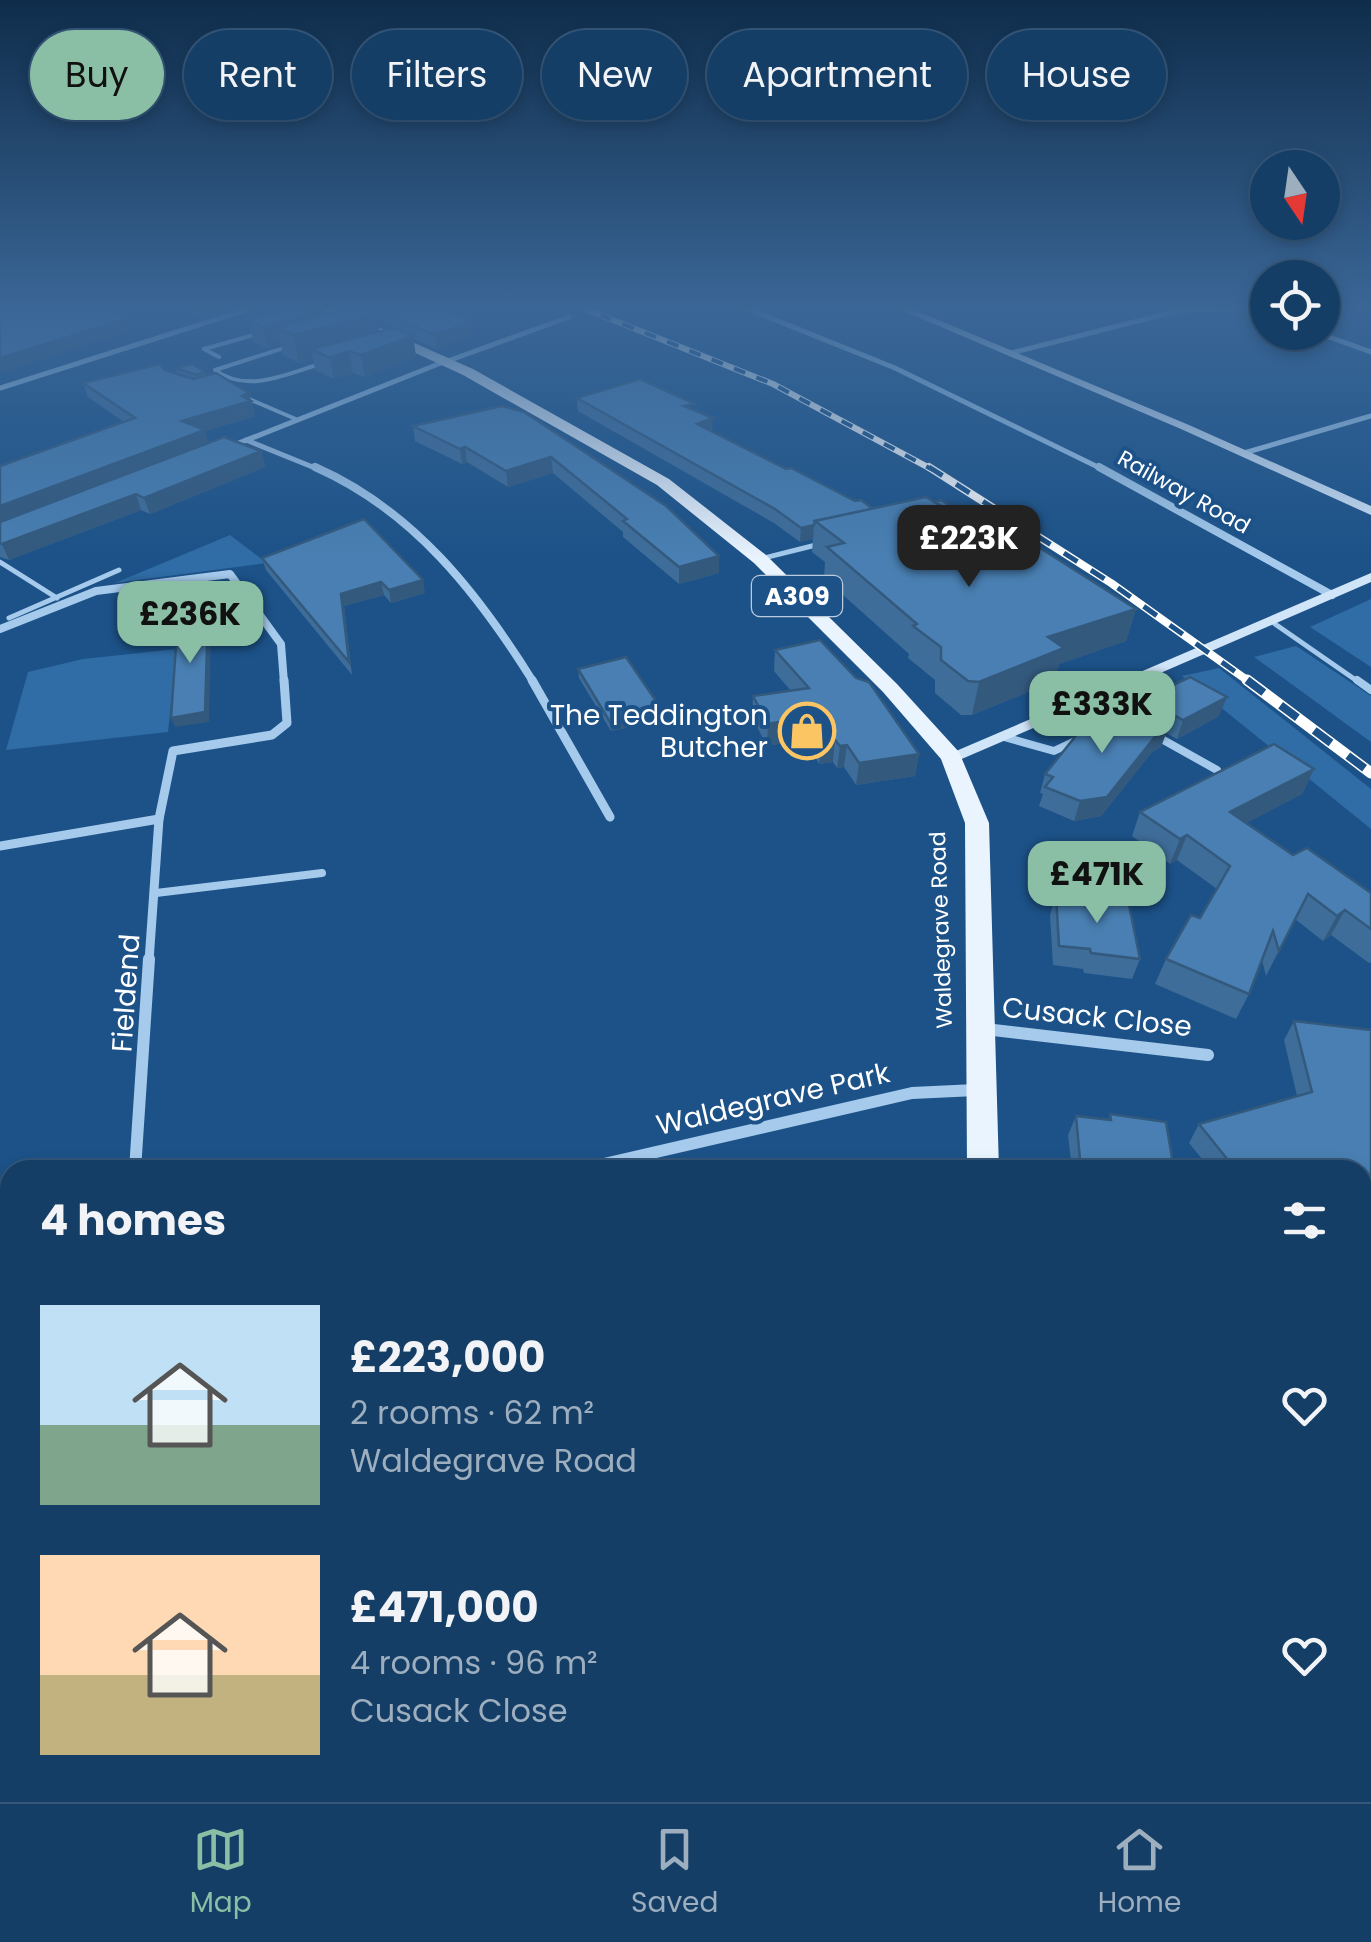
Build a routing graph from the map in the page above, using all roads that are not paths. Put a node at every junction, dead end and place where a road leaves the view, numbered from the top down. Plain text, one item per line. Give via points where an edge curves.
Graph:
1 (374, 390) edge
2 (496, 390) edge
3 (950, 390) edge
4 (1097, 390) edge
5 (237, 394) edge
6 (1371, 416) edge
7 (298, 420) junction
8 (246, 440) junction
9 (1244, 453) junction
10 (211, 454) edge
11 (1371, 511) edge
12 (939, 531) edge
13 (826, 542) edge
14 (760, 559) junction
15 (0, 562) edge
16 (1000, 568) edge
17 (119, 570) dead end
18 (1371, 577) edge
19 (1332, 595) junction
20 (58, 598) junction
21 (8, 618) dead end
22 (1275, 624) junction
23 (0, 629) edge
24 (1371, 690) edge
25 (1088, 734) edge
26 (1154, 734) edge
27 (1000, 735) junction
28 (951, 756) junction
29 (1218, 770) edge
30 (610, 816) dead end
31 (159, 820) junction
32 (0, 846) edge
33 (322, 873) dead end
34 (156, 893) junction
35 (981, 1029) junction
36 (1208, 1055) dead end
37 (982, 1090) junction
38 (137, 1160) edge
39 (621, 1160) edge
40 (984, 1160) edge

1 - 7 street
2 - 14 main road, Waldegrave Road / A309 via 663,482
3 - 19 street, Railway Road via 1114,472
4 - 9 main road
5 - 7 lane
6 - 9 street
7 - 8 street
8 - 10 street
8 - 30 street via 382,504 441,557 496,619
9 - 11 main road
12 - 16 lane
13 - 14 lane
14 - 28 main road, Waldegrave Road / A309
15 - 20 lane
17 - 20 lane
18 - 19 main road
19 - 22 main road
20 - 21 lane
22 - 24 lane
22 - 27 main road
23 - 31 street, Fieldend via 96,590 230,574 281,644 287,723 272,735 173,751
25 - 27 lane via 1054,751
26 - 29 lane
27 - 28 main road
28 - 35 main road, Waldegrave Road / A309 via 976,823
31 - 32 street
31 - 34 street, Fieldend
33 - 34 lane
34 - 38 street, Fieldend
35 - 36 street, Cusack Close
35 - 37 main road, Waldegrave Road / A309
37 - 39 street, Waldegrave Park via 912,1092
37 - 40 main road, Waldegrave Road / A309

